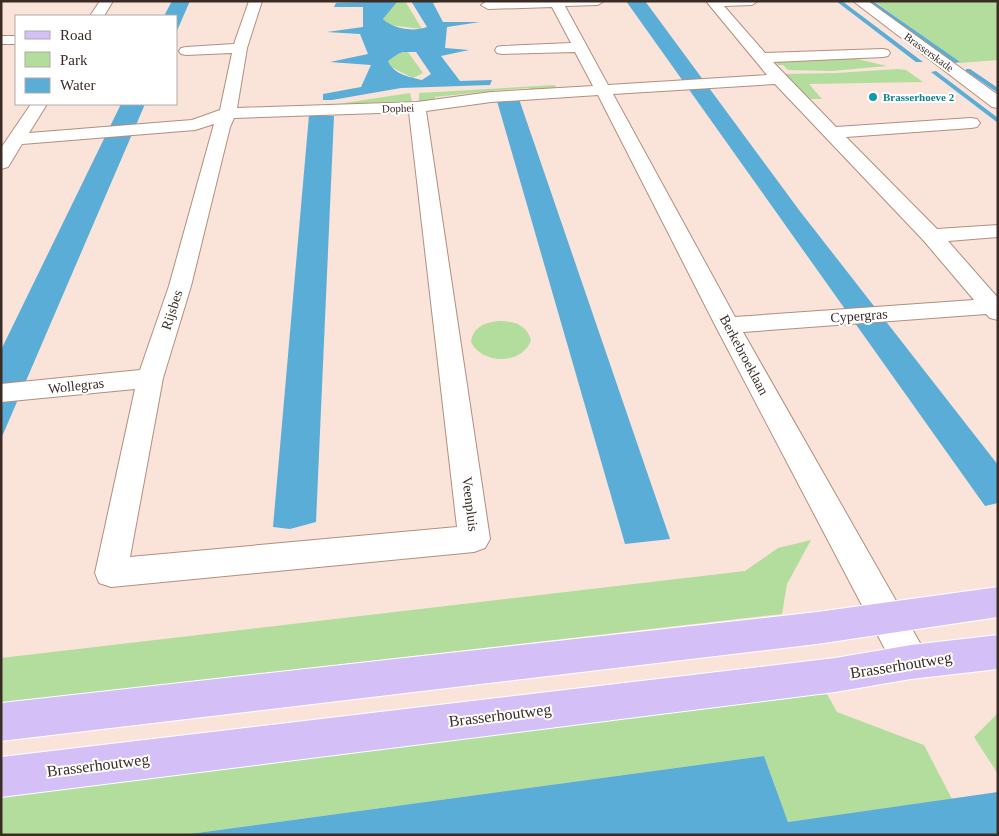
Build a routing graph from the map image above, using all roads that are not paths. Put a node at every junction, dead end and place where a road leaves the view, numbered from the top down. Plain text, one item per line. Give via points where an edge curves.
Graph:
1 (107, 1) edge
2 (256, 1) edge
3 (598, 1) edge
4 (752, 1) edge
5 (859, 1) edge
6 (556, 2) edge
7 (712, 2) edge
8 (488, 5) dead end
9 (98, 15) edge
10 (1, 40) edge
11 (15, 40) edge
12 (580, 47) junction
13 (240, 48) junction
14 (502, 50) dead end
15 (186, 51) dead end
16 (883, 53) dead end
17 (763, 58) junction
18 (779, 79) junction
19 (601, 89) junction
20 (998, 103) edge
21 (38, 105) edge
22 (417, 107) junction
23 (228, 113) junction
24 (971, 123) dead end
25 (18, 129) junction
26 (831, 132) junction
27 (1, 163) edge
28 (998, 231) edge
29 (932, 236) junction
30 (994, 309) edge
31 (727, 325) junction
32 (150, 378) junction
33 (1, 393) edge
34 (112, 573) joint
35 (998, 602) edge
36 (886, 618) junction
37 (998, 652) edge
38 (910, 662) junction
39 (1, 722) edge
40 (1, 777) edge

1 - 9 street
2 - 13 street, Rijsbes
3 - 6 street
4 - 7 street, Cypergras
5 - 20 street, Brasserskade
6 - 8 street
6 - 12 street, Berkebroeklaan
7 - 17 street, Cypergras
10 - 11 street
12 - 14 street
12 - 19 street, Berkebroeklaan
13 - 15 street
13 - 23 street, Rijsbes
16 - 17 street
17 - 18 street, Cypergras
18 - 19 street, Dophei
18 - 26 street, Cypergras
19 - 22 street, Dophei via 490,97
19 - 31 street, Berkebroeklaan
21 - 25 street
22 - 23 street, Dophei
22 - 34 street, Veenpluis via 474,539
23 - 25 street, Dophei via 195,125 97,134
23 - 32 street, Rijsbes via 221,127 180,286
24 - 26 street
25 - 27 street
26 - 29 street, Cypergras
28 - 29 street
29 - 30 street, Cypergras
30 - 31 street, Cypergras via 902,312
31 - 36 street, Berkebroeklaan
32 - 33 street, Wollegras
32 - 34 street, Rijsbes
35 - 36 main road
36 - 38 street, Berkebroeklaan
36 - 39 main road
37 - 38 main road, Brasserhoutweg
38 - 40 main road, Brasserhoutweg via 835,675

